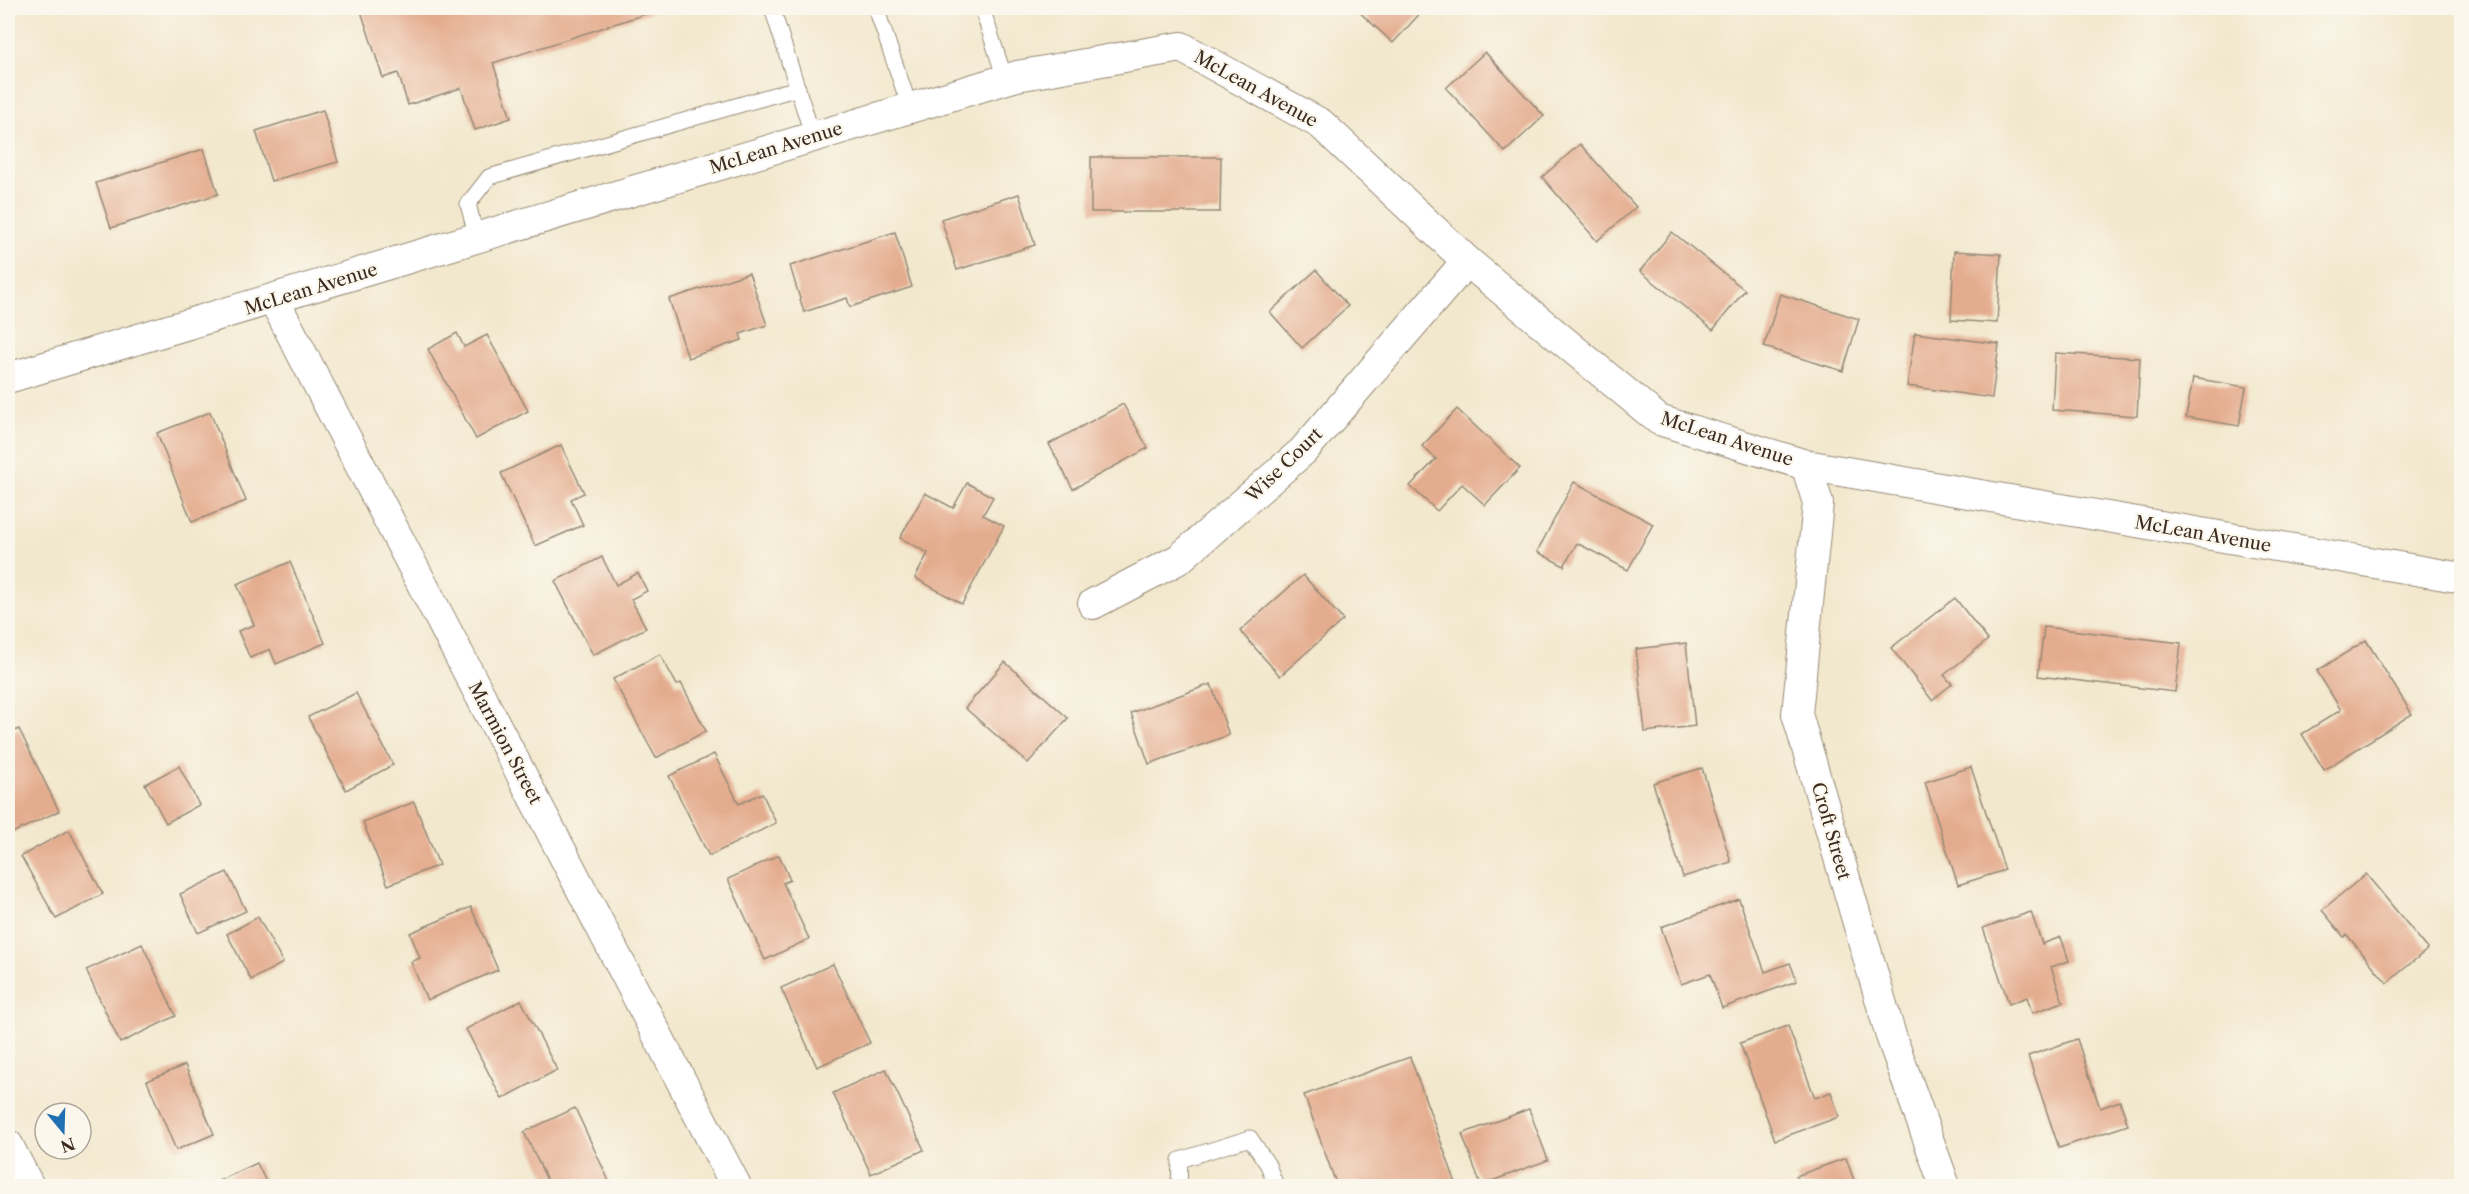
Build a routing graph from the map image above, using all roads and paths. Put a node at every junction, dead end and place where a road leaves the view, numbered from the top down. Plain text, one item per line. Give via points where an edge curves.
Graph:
1 (772, 8) edge
2 (876, 8) edge
3 (982, 8) edge
4 (1005, 79) junction
5 (798, 88) junction
6 (909, 108) junction
7 (813, 137) junction
8 (477, 239) junction
9 (1467, 261) junction
10 (274, 300) junction
11 (8, 378) edge
12 (1806, 465) junction
13 (2462, 578) edge
14 (1093, 604) dead end
15 (8, 1145) edge
16 (29, 1186) edge
17 (736, 1186) edge
18 (1179, 1186) edge
19 (1276, 1186) edge
20 (1945, 1186) edge

1 - 5 lane
2 - 6 lane
3 - 4 lane
4 - 6 street, McLean Avenue
4 - 9 street, McLean Avenue via 1181,47 1321,124
5 - 7 lane
5 - 8 lane via 489,177 468,204
6 - 7 street, McLean Avenue
7 - 8 street, McLean Avenue
8 - 10 street, McLean Avenue
9 - 12 street, McLean Avenue via 1659,420
9 - 14 street, Wise Court via 1303,451 1179,559
10 - 11 street, McLean Avenue
10 - 17 street, Marmion Street
12 - 13 street, McLean Avenue
12 - 20 street, Croft Street via 1818,502 1797,714 1891,1036
15 - 16 street
18 - 19 lane via 1180,1160 1250,1138

